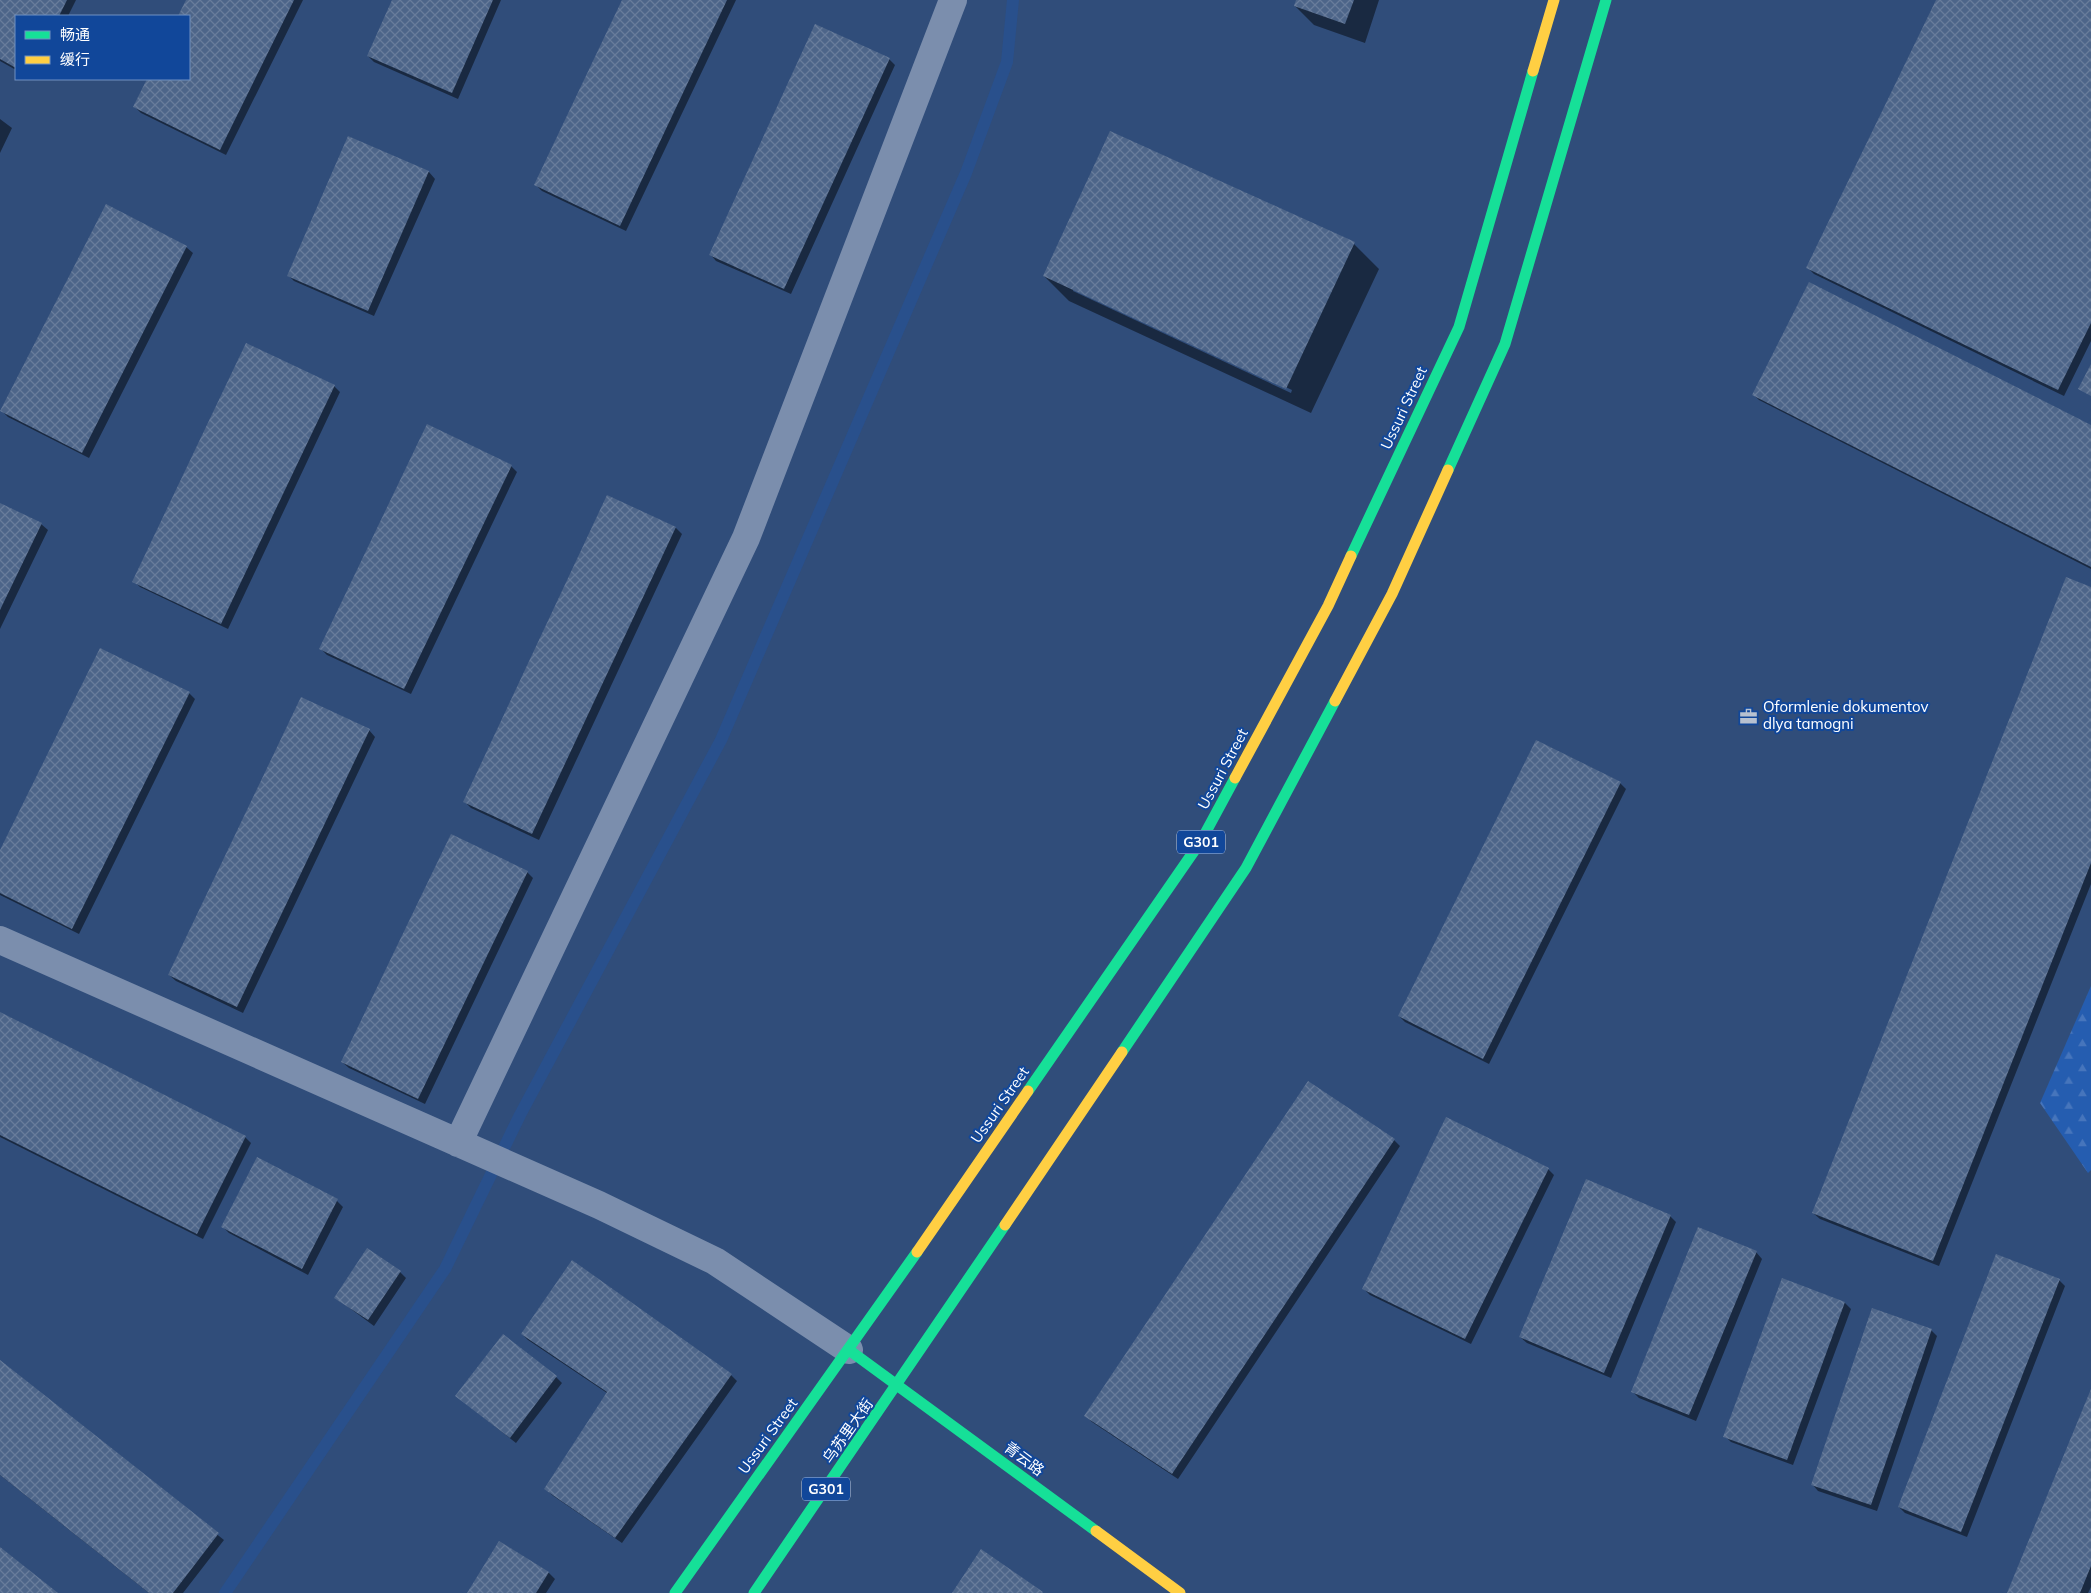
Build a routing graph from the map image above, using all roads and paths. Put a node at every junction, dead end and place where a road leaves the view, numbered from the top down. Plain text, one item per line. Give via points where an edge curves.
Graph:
1 (953, 0) edge
2 (1554, 0) edge
3 (1606, 0) edge
4 (0, 940) edge
5 (458, 1143) junction
6 (849, 1350) junction
7 (898, 1384) junction
8 (675, 1593) edge
9 (754, 1593) edge
10 (1180, 1593) edge

1 - 5 street via 746,538
2 - 6 main road, Ussuri Street / G301 via 1459,326 1328,606 1201,841
3 - 7 main road, G301 via 1505,344 1392,594 1246,868
4 - 5 street
5 - 6 street via 716,1261
6 - 7 main road, 青云路
6 - 8 main road, Ussuri Street / G301
7 - 9 main road, 乌苏里大街 / G301
7 - 10 main road, 青云路

